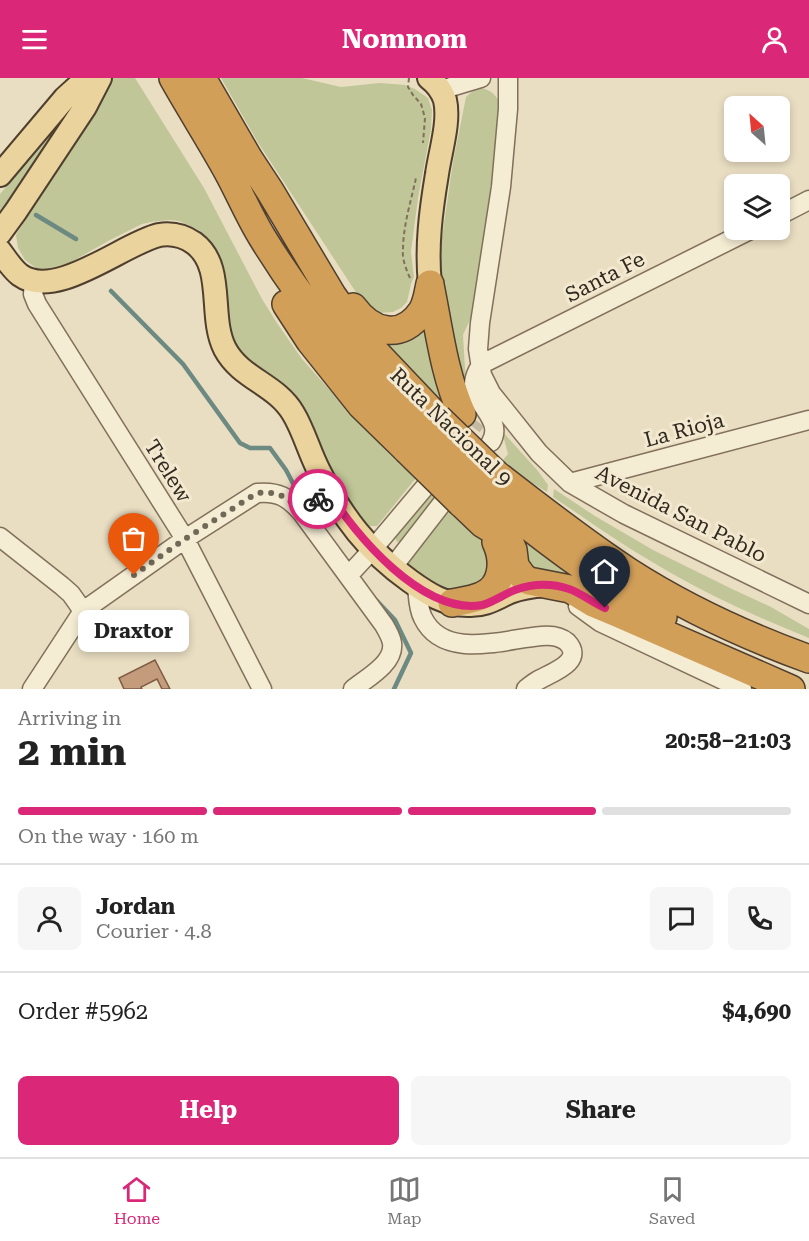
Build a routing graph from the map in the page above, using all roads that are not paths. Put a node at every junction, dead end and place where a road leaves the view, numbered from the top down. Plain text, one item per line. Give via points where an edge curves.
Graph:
1 (87, 78) edge
2 (100, 78) edge
3 (173, 78) edge
4 (202, 78) edge
5 (481, 78) edge
6 (508, 78) edge
7 (435, 84) edge
8 (238, 173) junction
9 (0, 175) edge
10 (270, 191) junction
11 (809, 200) edge
12 (790, 209) edge
13 (0, 233) edge
14 (730, 240) edge
15 (0, 251) edge
16 (34, 280) junction
17 (421, 283) junction
18 (480, 365) junction
19 (809, 420) edge
20 (449, 424) junction
21 (478, 477) junction
22 (430, 481) dead end
23 (570, 483) junction
24 (328, 490) junction
25 (302, 513) junction
26 (483, 524) junction
27 (0, 537) edge
28 (185, 539) junction
29 (372, 550) junction
30 (392, 568) junction
31 (348, 576) junction
32 (550, 584) junction
33 (417, 586) junction
34 (452, 603) junction
35 (809, 604) edge
36 (83, 611) junction
37 (809, 658) edge
38 (809, 682) edge
39 (32, 689) edge
40 (262, 689) edge
41 (353, 689) edge
42 (526, 689) edge
43 (742, 689) edge
44 (791, 689) edge

1 - 9 main road
2 - 13 main road via 85,107
3 - 8 highway
4 - 8 highway, Ruta Nacional 9
5 - 7 street
6 - 18 street via 501,187 480,323
7 - 17 main road via 445,100 445,128
8 - 10 highway, Ruta Nacional 9
8 - 20 highway via 250,240 264,267 310,341 361,405
10 - 17 highway via 297,220 360,317 371,325 393,330 404,328 415,319 427,299
10 - 20 highway, Ruta Nacional 9 via 357,331
11 - 12 street
14 - 18 street, Santa Fe
15 - 16 main road via 21,276
16 - 24 main road via 67,277 152,237 176,235 194,243 210,264 216,321 225,349 244,373 273,390 287,404
16 - 28 street, Trelew via 33,294 38,304
17 - 20 highway via 456,402
18 - 20 street via 474,382 477,396
18 - 23 street, Avenida San Pablo via 490,393 539,453
19 - 23 street, La Rioja
20 - 21 highway, bridge
20 - 21 highway, Ruta Nacional 9, bridge
20 - 21 street via 495,428
21 - 26 highway
21 - 30 street
21 - 37 highway, Ruta Nacional 9 via 548,514 627,571 690,608
21 - 38 highway, Ruta Nacional 9 via 566,554 618,591 726,649
22 - 29 street
23 - 35 street, Avenida San Pablo via 634,519
24 - 25 street
24 - 29 main road
25 - 28 street via 290,499 269,492 257,493
25 - 31 street
26 - 32 highway via 510,543 518,573 529,580
26 - 34 highway via 501,554 497,582 483,596
27 - 36 street via 71,594
28 - 36 street
28 - 40 street, Trelew
29 - 30 main road
29 - 31 street
30 - 33 main road
31 - 41 street via 392,641 392,651 384,664
32 - 34 main road via 520,588 482,605
32 - 43 street via 600,622
32 - 44 highway via 570,589 617,614
33 - 34 main road
33 - 42 street via 422,617 429,628 448,639 477,645 542,636 564,639 572,656 568,665
36 - 39 street

